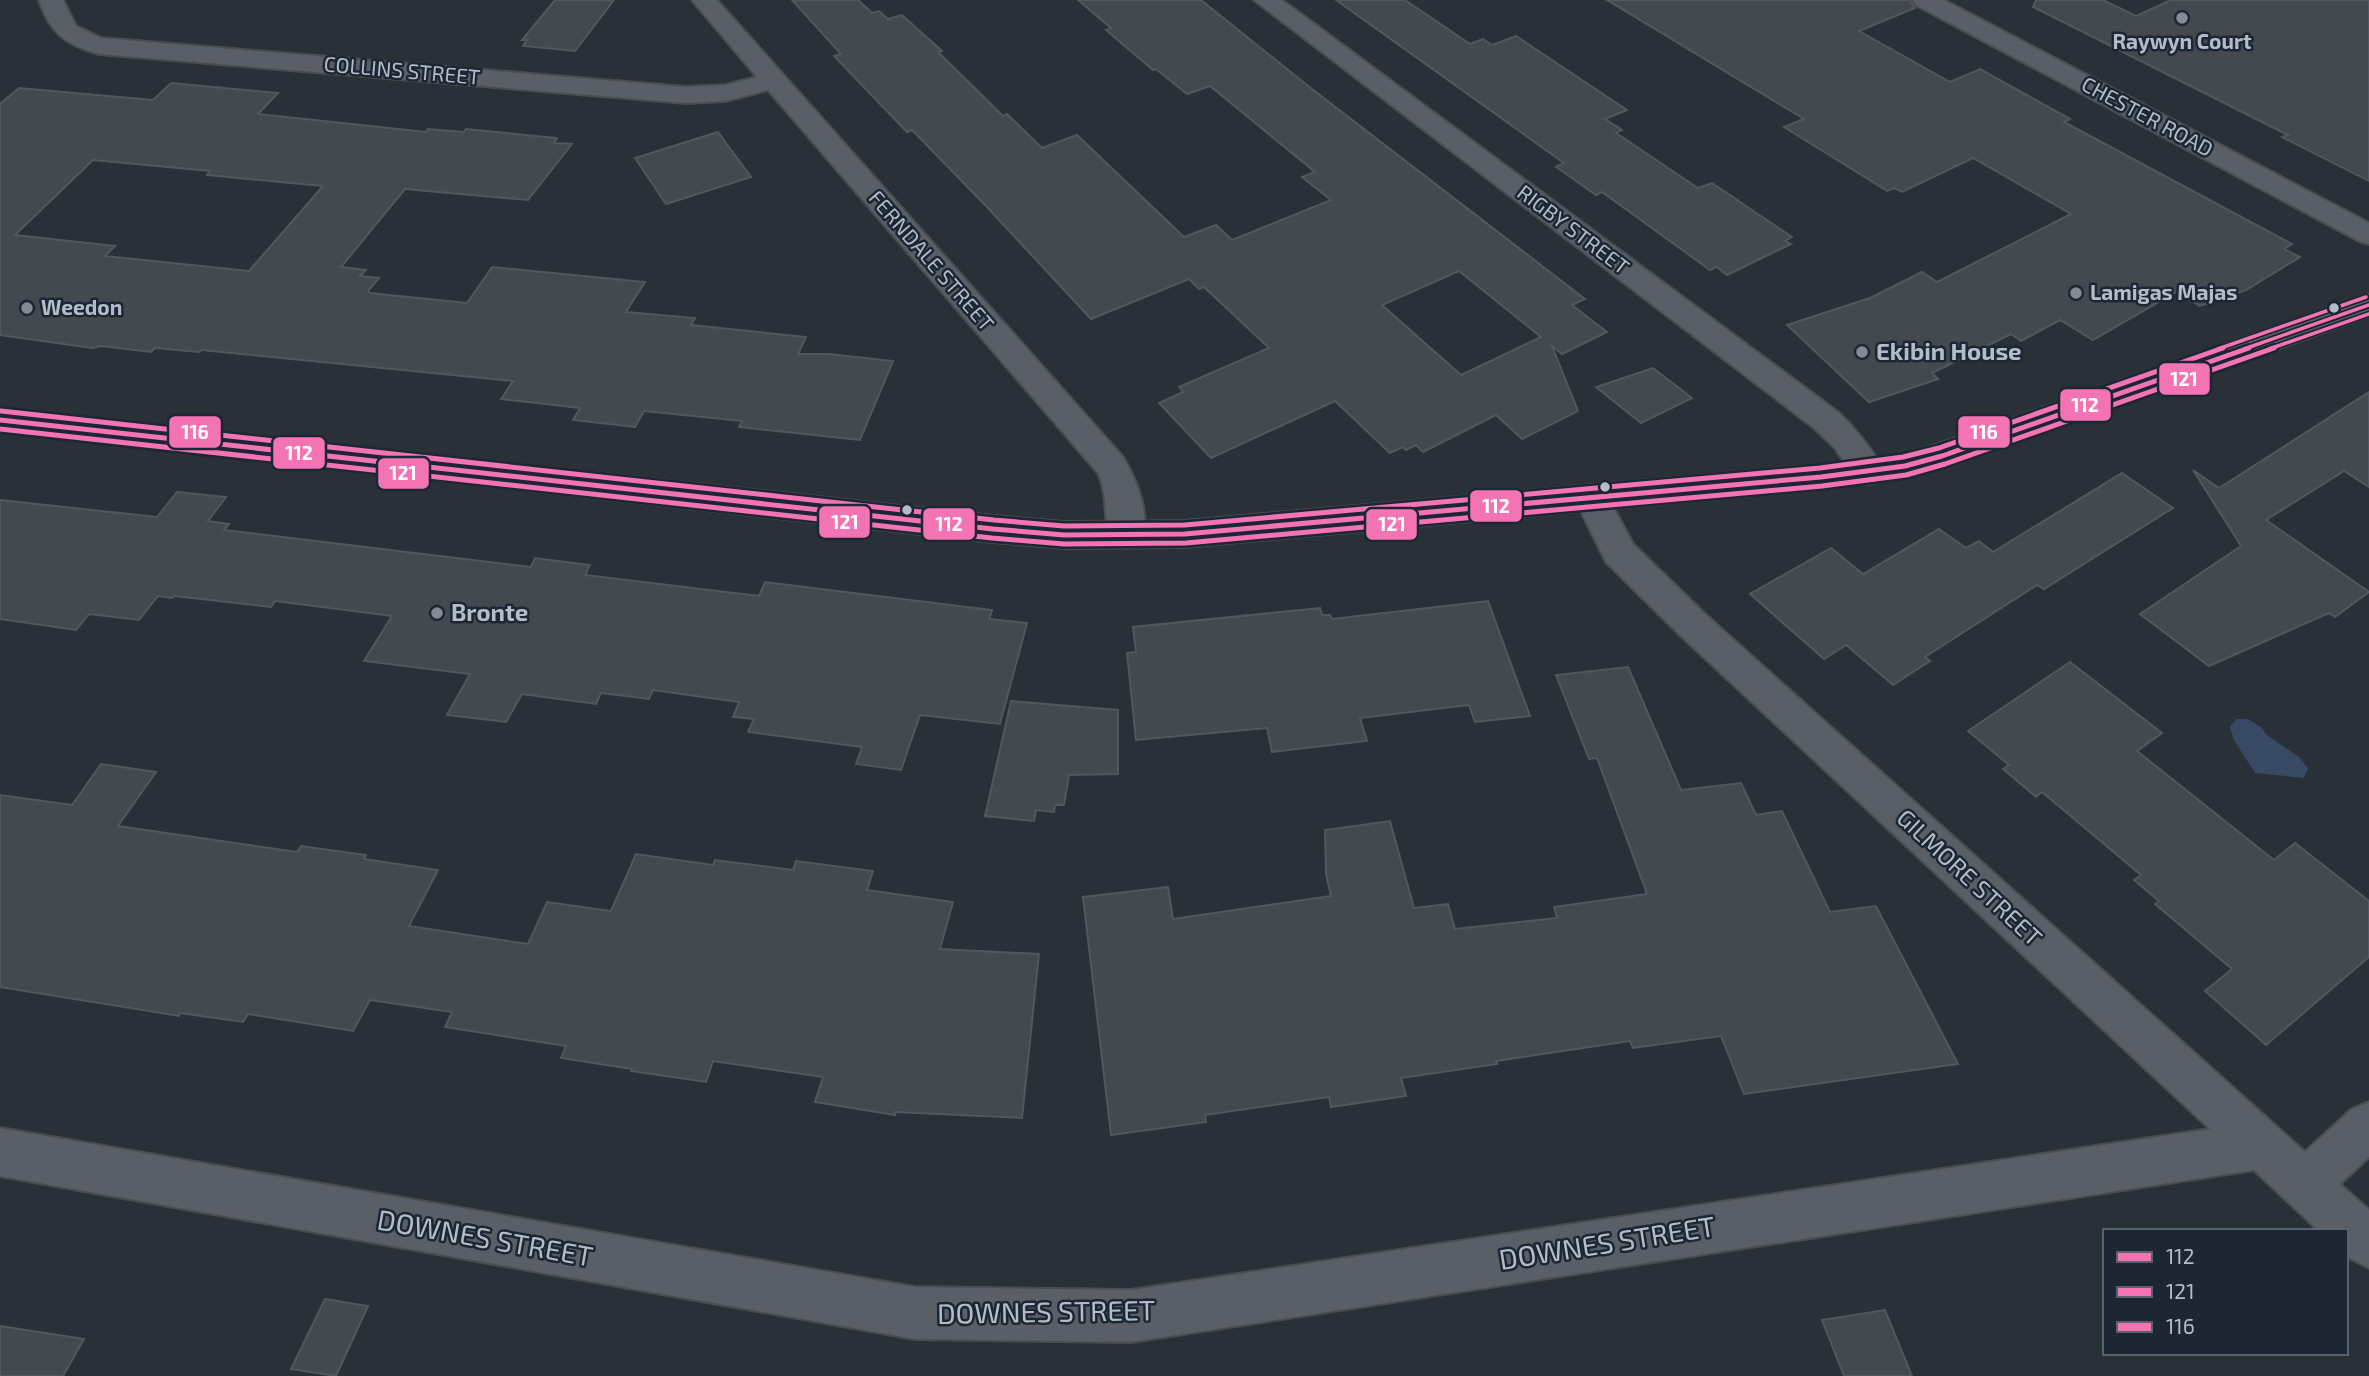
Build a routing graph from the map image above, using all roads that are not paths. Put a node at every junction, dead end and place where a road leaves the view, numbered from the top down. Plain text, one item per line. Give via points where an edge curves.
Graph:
1 (51, 0) edge
2 (704, 0) edge
3 (1266, 0) edge
4 (1925, 0) edge
5 (775, 80) junction
6 (2369, 235) edge
7 (2369, 305) edge
8 (0, 419) edge
9 (1868, 472) junction
10 (1591, 497) junction
11 (1126, 535) junction
12 (2369, 1125) edge
13 (2261, 1146) junction
14 (0, 1152) edge
15 (2305, 1184) junction
16 (2369, 1243) edge

1 - 5 street, COLLINS STREET via 66,32 99,46 686,95 726,93
2 - 5 street, FERNDALE STREET
3 - 9 street, RIGBY STREET via 1826,419
4 - 6 street, CHESTER ROAD
5 - 11 street, FERNDALE STREET via 1114,466 1121,485
7 - 9 street via 1996,439 1918,463
8 - 11 street via 993,529
9 - 10 street
10 - 11 street via 1185,534
10 - 13 street, GILMORE STREET via 1619,554
12 - 15 street
13 - 14 street, DOWNES STREET via 1131,1316 915,1314
13 - 15 street, GILMORE STREET
15 - 16 street, GILMORE STREET

